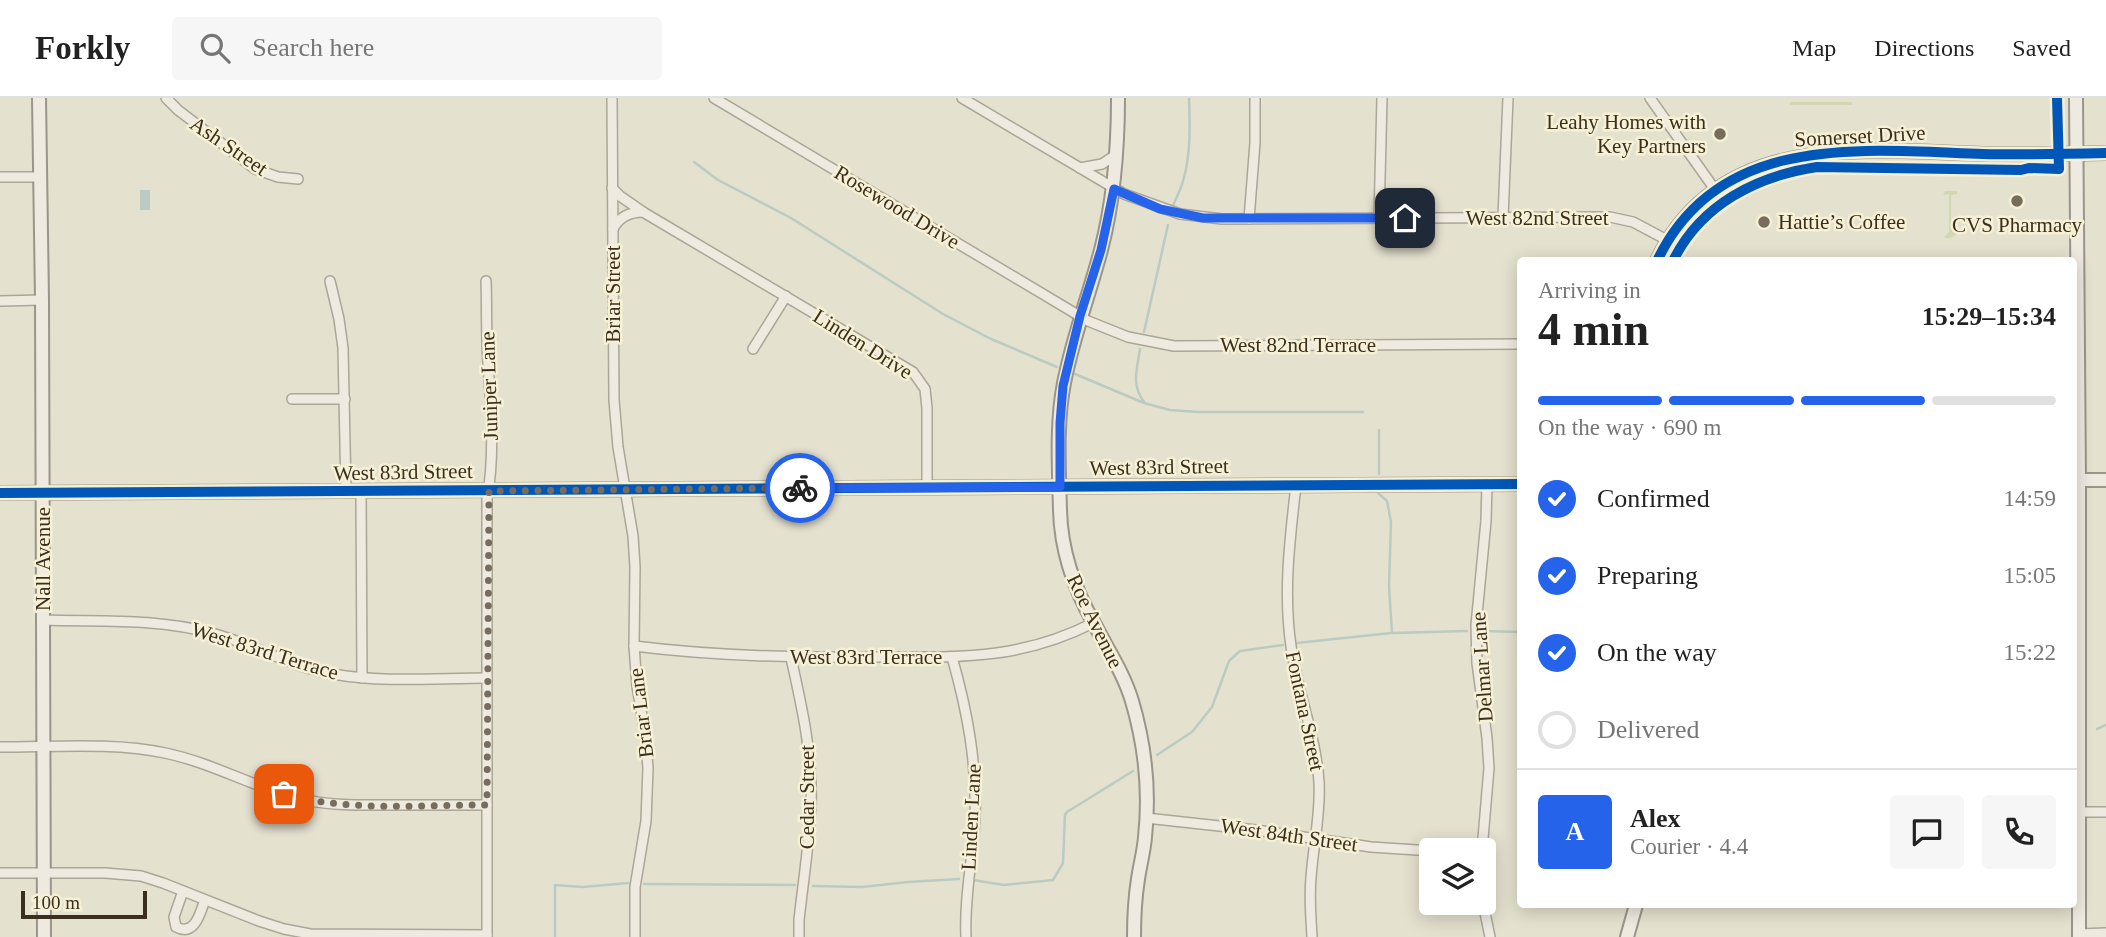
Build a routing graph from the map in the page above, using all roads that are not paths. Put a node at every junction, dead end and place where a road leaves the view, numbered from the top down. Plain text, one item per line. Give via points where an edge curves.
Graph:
1 (39, 98) edge
2 (166, 98) edge
3 (612, 98) edge
4 (714, 98) edge
5 (962, 98) edge
6 (1118, 98) edge
7 (1255, 98) edge
8 (1382, 98) edge
9 (1508, 98) edge
10 (1650, 98) edge
11 (2076, 98) edge
12 (2076, 153) junction
13 (2106, 153) edge
14 (1117, 154) junction
15 (1080, 168) junction
16 (0, 177) edge
17 (40, 177) junction
18 (298, 179) dead end
19 (612, 188) junction
20 (1114, 189) junction
21 (1716, 191) junction
22 (643, 212) junction
23 (1503, 217) junction
24 (1379, 218) junction
25 (1249, 219) junction
26 (612, 231) junction
27 (1667, 240) junction
28 (1659, 257) edge
29 (2076, 257) edge
30 (330, 281) dead end
31 (486, 281) dead end
32 (786, 296) junction
33 (42, 300) junction
34 (0, 301) edge
35 (1080, 316) junction
36 (1517, 344) edge
37 (752, 349) dead end
38 (292, 399) dead end
39 (345, 399) junction
40 (2077, 480) edge
41 (2106, 480) edge
42 (1487, 484) junction
43 (1517, 484) edge
44 (1296, 485) junction
45 (927, 487) junction
46 (1060, 487) junction
47 (626, 490) junction
48 (489, 491) junction
49 (346, 492) junction
50 (361, 492) junction
51 (0, 493) edge
52 (42, 494) junction
53 (43, 620) junction
54 (1093, 623) junction
55 (634, 646) junction
56 (952, 657) junction
57 (791, 658) junction
58 (362, 678) junction
59 (487, 678) junction
60 (0, 747) edge
61 (44, 747) junction
62 (2077, 759) edge
63 (487, 805) junction
64 (2078, 812) junction
65 (2106, 812) edge
66 (1146, 818) junction
67 (1315, 838) junction
68 (1483, 838) edge
69 (1419, 850) edge
70 (0, 873) edge
71 (44, 873) junction
72 (183, 891) junction
73 (205, 900) junction
74 (1635, 908) edge
75 (1485, 915) edge
76 (2106, 933) edge
77 (2079, 935) edge
78 (487, 936) edge
79 (44, 937) edge
80 (635, 937) edge
81 (799, 937) edge
82 (966, 937) edge
83 (1134, 937) edge
84 (1312, 937) edge
85 (1490, 937) edge
86 (1626, 937) edge

1 - 17 main road, Nall Avenue
2 - 18 street, Ash Street via 263,174
3 - 19 street, Briar Street
4 - 35 street, Rosewood Drive
5 - 15 street, West 82nd Street
6 - 14 main road, Roe Avenue
7 - 25 street
8 - 24 street
9 - 23 street
10 - 21 street
11 - 12 main road
12 - 13 main road, Somerset Drive
12 - 21 main road, Somerset Drive via 1815,154 1752,169
12 - 29 main road
14 - 15 street
14 - 20 main road, Roe Avenue
15 - 20 street, West 82nd Street
16 - 17 street
17 - 33 main road, Nall Avenue
19 - 22 street, Linden Drive
19 - 26 street, Briar Street
20 - 25 street, West 82nd Street via 1180,214
20 - 35 main road, Roe Avenue
21 - 27 main road, Somerset Drive
22 - 26 street via 625,216
22 - 32 street, Linden Drive
23 - 24 street, West 82nd Street
23 - 27 street, West 82nd Street via 1618,217
24 - 25 street, West 82nd Street
26 - 47 street, Briar Street via 614,400
27 - 28 main road, Somerset Drive
30 - 39 street via 343,348
31 - 48 street, Juniper Lane
32 - 37 street
32 - 45 street, Linden Drive via 902,365 920,381 927,408
33 - 34 street
33 - 52 main road, Nall Avenue
35 - 36 street, West 82nd Terrace via 1128,337 1174,346
35 - 46 main road, Roe Avenue via 1063,386
38 - 39 street
39 - 49 street
40 - 41 main road
42 - 43 main road, West 83rd Street
42 - 44 main road, West 83rd Street
42 - 68 street, Delmar Lane via 1476,625 1489,768
44 - 46 main road, West 83rd Street
44 - 67 street, Fontana Street via 1289,621 1317,765
45 - 46 main road, West 83rd Street
45 - 47 main road, West 83rd Street
46 - 54 main road, Roe Avenue via 1067,562
47 - 48 main road, West 83rd Street
47 - 55 street, Briar Lane via 635,567
48 - 50 main road, West 83rd Street
48 - 59 street, Juniper Lane
49 - 50 main road, West 83rd Street
49 - 52 main road, West 83rd Street
50 - 58 street
51 - 52 main road, West 83rd Street
52 - 53 main road, Nall Avenue
53 - 58 street, West 83rd Terrace via 134,620 186,627 239,641 308,668
53 - 61 main road, Nall Avenue
54 - 56 street, West 83rd Terrace via 1027,649
54 - 66 main road, Roe Avenue via 1124,679 1136,714 1145,761
55 - 57 street, West 83rd Terrace
55 - 80 street, Briar Lane via 648,768 646,821 635,887
56 - 57 street, West 83rd Terrace
56 - 82 street, Linden Lane via 975,766
57 - 81 street, Cedar Street via 811,778
58 - 59 street, West 83rd Terrace
59 - 63 street, Juniper Lane
60 - 61 street
61 - 63 street via 164,752 284,794 337,805
61 - 71 main road, Nall Avenue
62 - 64 main road
63 - 78 street, Juniper Lane
64 - 65 street
64 - 77 main road
66 - 67 street, West 84th Street
66 - 83 main road, Roe Avenue
67 - 69 street, West 84th Street
67 - 84 street, Fontana Street
70 - 71 street
71 - 72 street via 127,873
71 - 79 main road, Nall Avenue
72 - 73 street
72 - 73 street via 174,917 181,930 195,924
73 - 78 street via 310,934
74 - 86 main road
75 - 85 street
76 - 77 street

